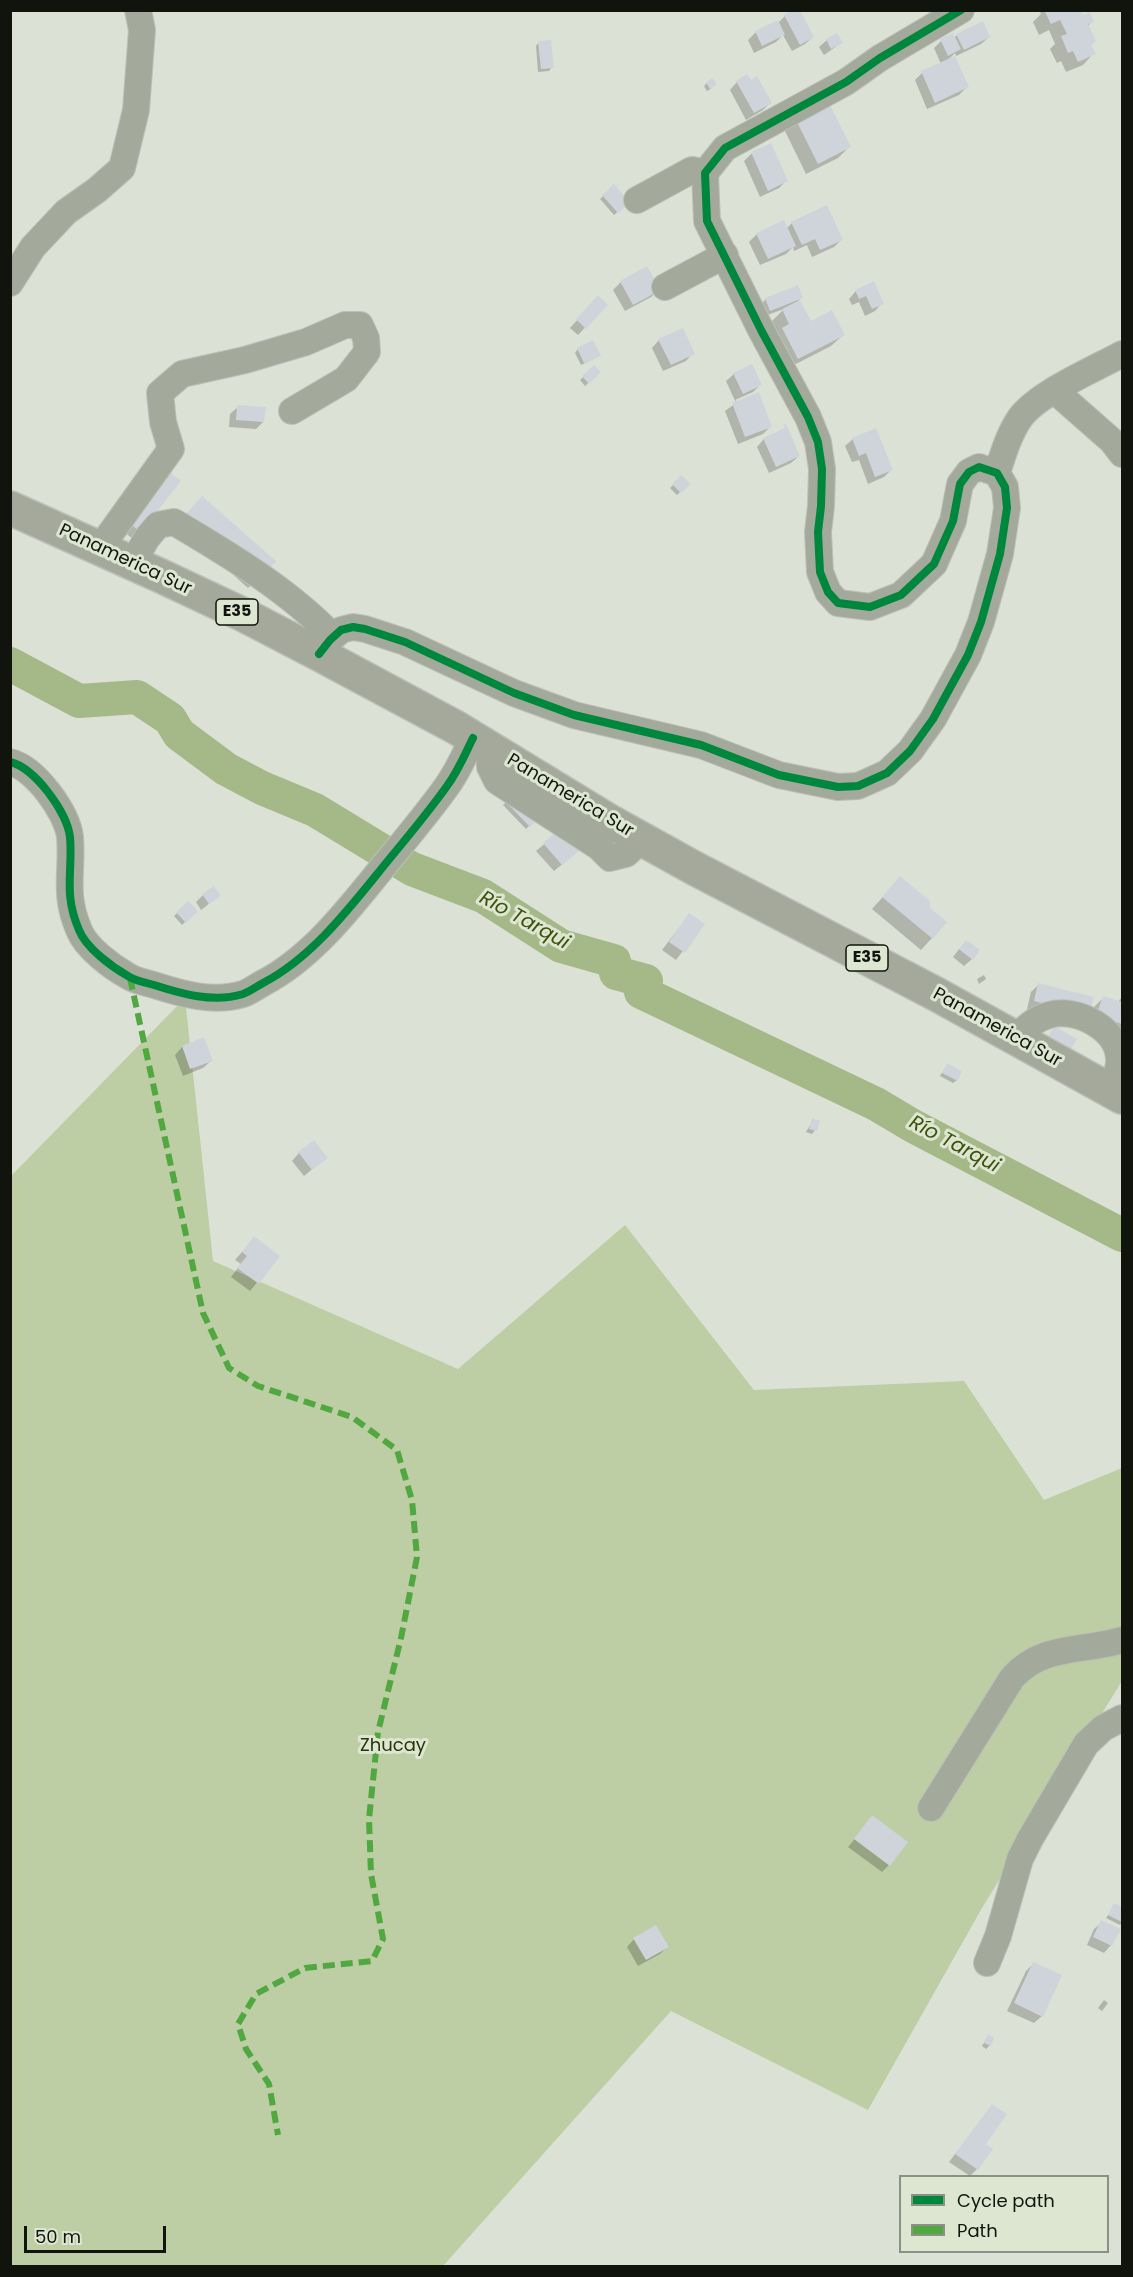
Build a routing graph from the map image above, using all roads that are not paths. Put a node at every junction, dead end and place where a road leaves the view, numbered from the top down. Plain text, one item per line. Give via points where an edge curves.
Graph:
1 (138, 10) edge
2 (961, 10) edge
3 (705, 173) junction
4 (637, 200) dead end
5 (725, 255) junction
6 (10, 284) edge
7 (665, 287) dead end
8 (1122, 354) edge
9 (1054, 390) junction
10 (292, 411) dead end
11 (1122, 454) edge
12 (997, 473) junction
13 (10, 508) edge
14 (100, 548) junction
15 (132, 564) junction
16 (326, 646) junction
17 (481, 743) junction
18 (10, 762) edge
19 (1016, 1038) junction
20 (1116, 1094) edge
21 (1122, 1640) edge
22 (1122, 1718) edge
23 (931, 1808) dead end
24 (987, 1963) dead end

1 - 6 street via 142,30 136,110 122,168 66,212 33,246
2 - 3 street via 846,82 725,148
3 - 4 street via 692,170
3 - 5 street via 707,221
5 - 7 street
5 - 12 street via 818,442 822,469 820,572 828,592 838,603 870,607 901,595 934,564 953,521 960,484 969,472 979,467
8 - 9 street
9 - 11 street
9 - 12 street via 1021,416
10 - 14 street via 346,379 368,352 360,325 345,325 306,342 182,374 160,393 171,449
12 - 16 street via 1005,487 1007,508 1000,554 968,655 933,720 910,751 887,773 858,786 838,787 779,775 701,746 574,715 365,628 341,630
13 - 14 highway, Panamerica Sur / E35
14 - 15 highway, Panamerica Sur / E35
15 - 16 highway, Panamerica Sur / E35 via 244,615
15 - 16 street via 158,525 174,522 313,616
16 - 17 highway, Panamerica Sur / E35
17 - 18 street via 373,879 310,950 279,975 243,994 215,998 187,995 130,978 102,958 80,933 70,905 70,835 56,802 39,780 20,764
17 - 19 highway, Panamerica Sur / E35 via 642,839
19 - 20 highway, Panamerica Sur / E35
19 - 20 street via 1033,1021 1052,1014 1074,1014 1092,1020 1106,1032 1119,1057
21 - 23 street via 1041,1656 1020,1669
22 - 24 street via 1103,1728 1086,1744 1030,1839

